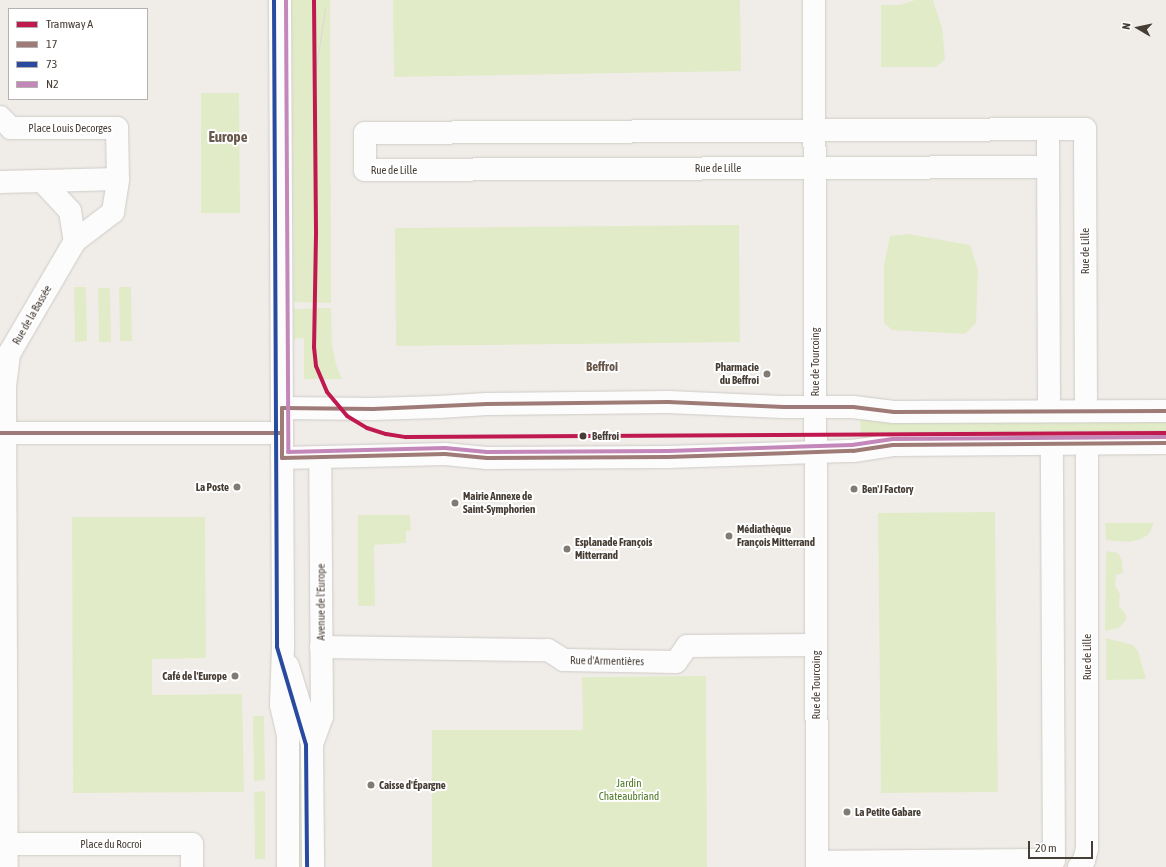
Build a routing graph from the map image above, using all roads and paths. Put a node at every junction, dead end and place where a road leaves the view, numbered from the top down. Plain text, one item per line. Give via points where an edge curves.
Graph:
1 (280, 0) edge
2 (814, 0) edge
3 (0, 118) edge
4 (1048, 129) junction
5 (814, 130) junction
6 (1048, 167) junction
7 (814, 168) junction
8 (118, 179) junction
9 (42, 181) junction
10 (0, 182) edge
11 (75, 241) junction
12 (282, 408) junction
13 (815, 408) junction
14 (1086, 410) junction
15 (1049, 411) junction
16 (1166, 411) edge
17 (2, 433) edge
18 (282, 433) junction
19 (1166, 443) edge
20 (1052, 444) junction
21 (1087, 444) junction
22 (815, 451) junction
23 (282, 458) junction
24 (320, 458) junction
25 (816, 645) junction
26 (283, 647) junction
27 (321, 647) junction
28 (3, 727) edge
29 (312, 744) junction
30 (7, 844) junction
31 (817, 864) edge
32 (1060, 864) edge
33 (7, 867) edge
34 (192, 867) edge
35 (288, 867) edge
36 (313, 867) edge
37 (1079, 867) edge

1 - 12 street, Avenue de l'Europe
2 - 5 street, Rue de Tourcoing
3 - 8 street, Place Louis Decorges via 11,128 116,128
4 - 5 street, Rue de Lille
4 - 6 street
4 - 14 street, Rue de Lille via 1085,129
5 - 7 street, Rue de Tourcoing
5 - 7 street, Rue de Lille via 365,133 365,170
6 - 7 street, Rue de Lille
6 - 15 street
7 - 13 street, Rue de Tourcoing
8 - 9 street
8 - 11 street, Place Louis Decorges via 113,212
9 - 10 street
9 - 11 street via 70,211
11 - 17 street, Rue de la Bassée via 9,354
12 - 13 street via 668,402
12 - 18 street, Avenue de l'Europe
13 - 15 street via 853,407 894,412
13 - 22 street, Rue de Tourcoing
14 - 15 street
14 - 16 street
17 - 18 street
17 - 28 street, Rue de la Bassée
18 - 23 street, Avenue de l'Europe
19 - 21 street
20 - 21 street
20 - 22 street via 893,445 853,451
20 - 32 street
21 - 37 street, Rue de Lille via 1087,849
22 - 24 street via 668,457 487,458 445,454
22 - 25 street, Rue de Tourcoing
23 - 24 street
23 - 26 street, Avenue de l'Europe
24 - 27 street, Avenue de l'Europe
25 - 27 street, Rue d'Armentières via 687,646 676,662 564,660 548,650
25 - 31 street, Rue de Tourcoing
26 - 29 street, Avenue de l'Europe
26 - 35 street, Avenue de l'Europe via 281,705 288,736
27 - 29 street, Avenue de l'Europe via 322,717
28 - 30 street, Rue de la Bassée
29 - 36 street, Avenue de l'Europe
30 - 33 street, Rue de la Bassée
30 - 34 street, Place du Rocroi via 192,844
31 - 32 street

